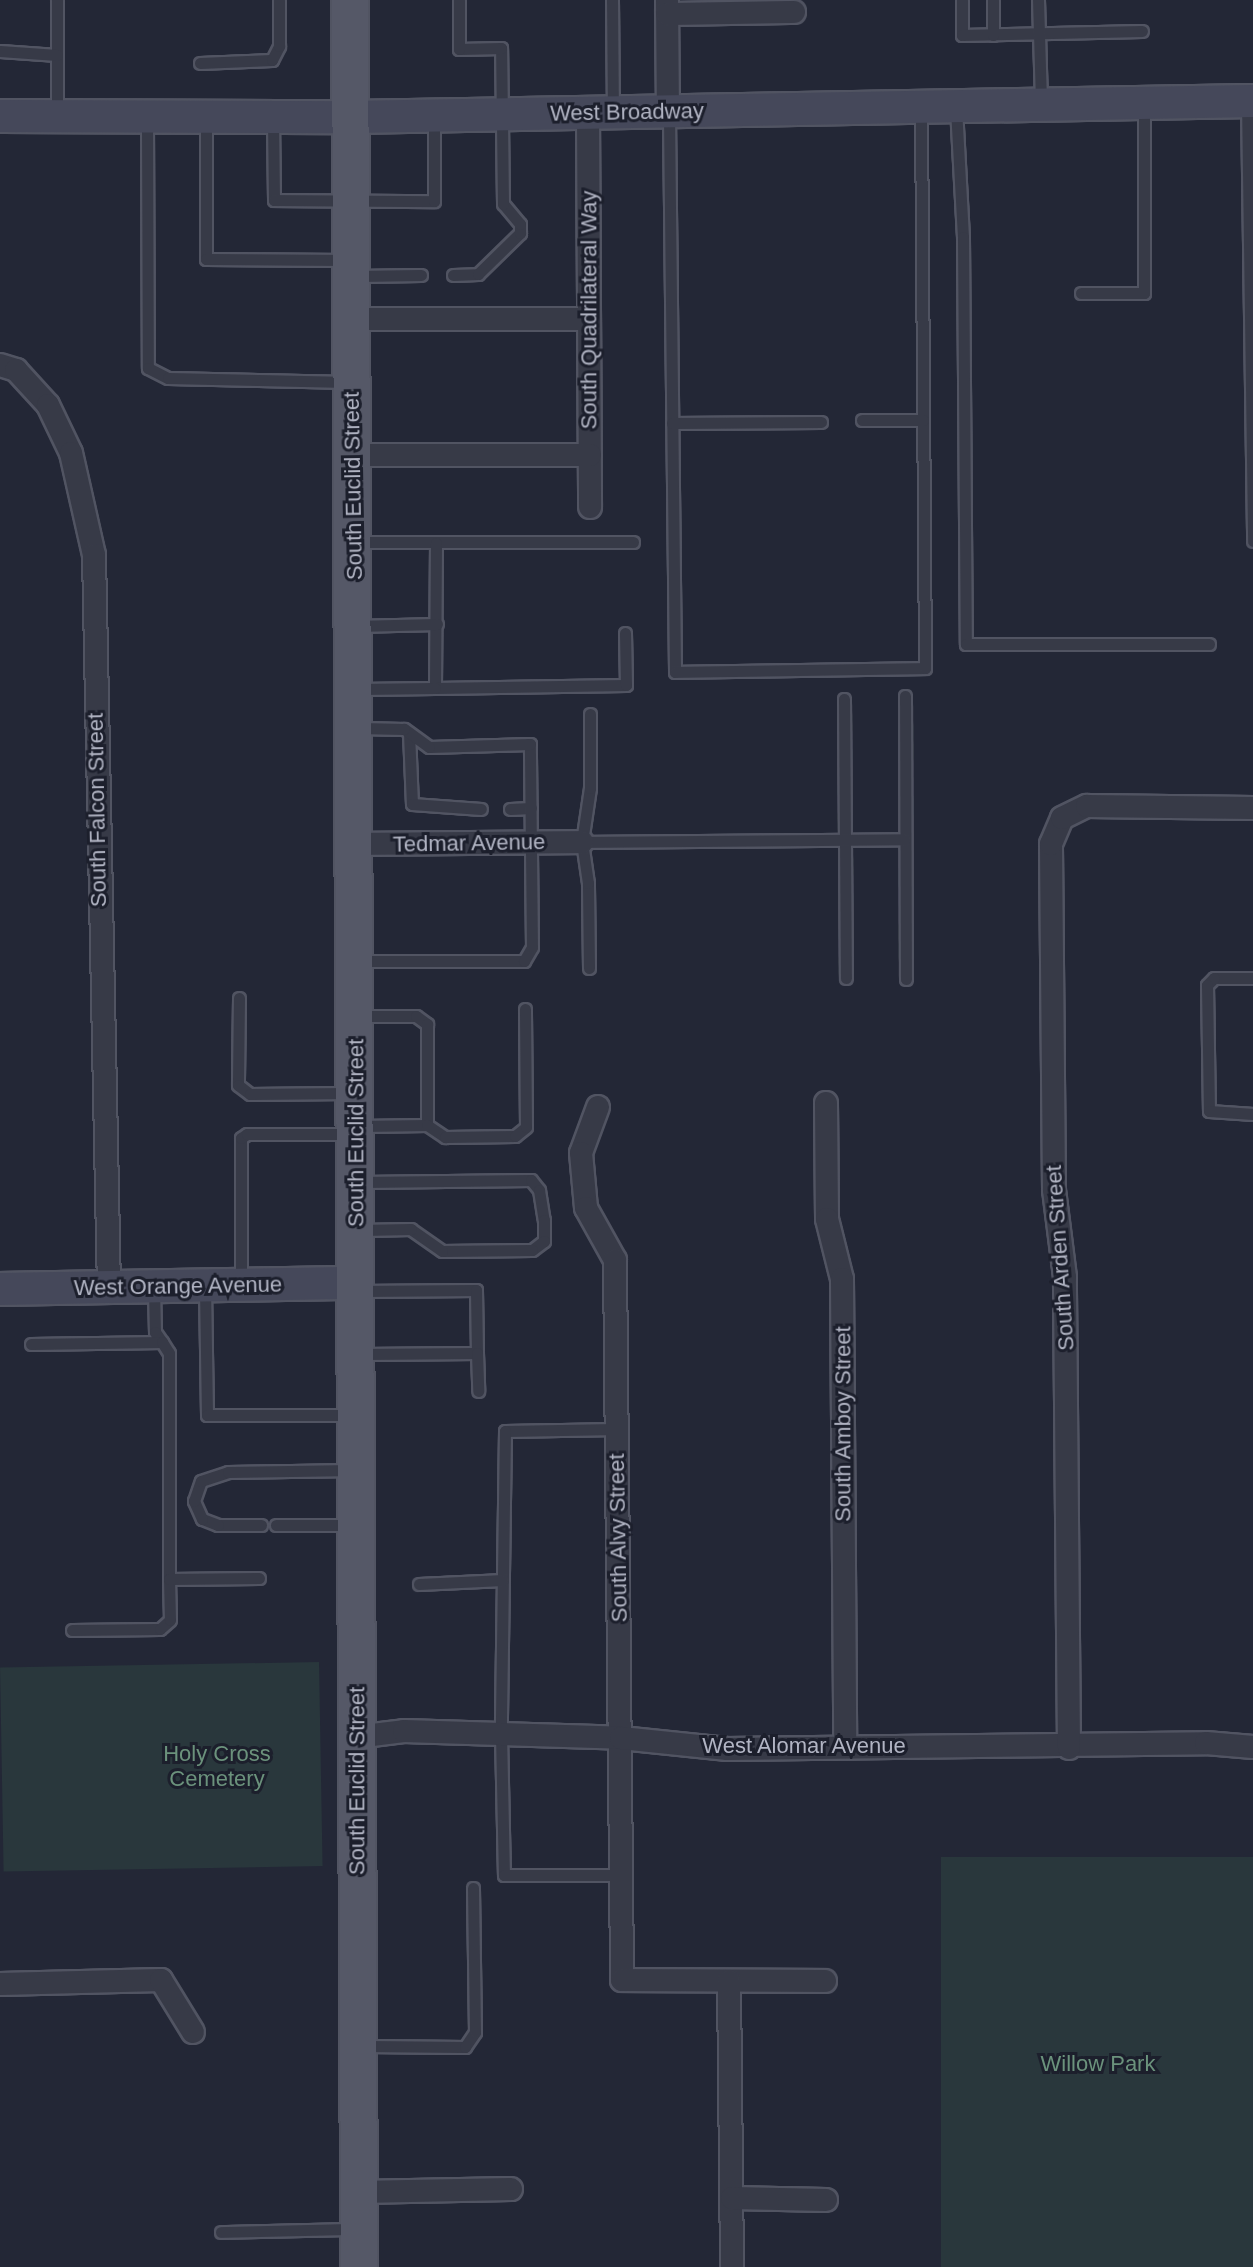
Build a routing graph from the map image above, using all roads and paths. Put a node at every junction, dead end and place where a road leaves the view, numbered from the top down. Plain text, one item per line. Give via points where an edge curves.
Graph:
1 (57, 0) edge
2 (279, 0) edge
3 (350, 0) edge
4 (459, 0) edge
5 (612, 0) edge
6 (962, 0) edge
7 (993, 0) edge
8 (1038, 0) edge
9 (667, 7) edge
10 (794, 12) dead end
11 (1142, 31) dead end
12 (1039, 34) junction
13 (993, 35) junction
14 (0, 51) edge
15 (57, 55) junction
16 (200, 63) dead end
17 (1250, 101) edge
18 (1144, 103) junction
19 (1042, 105) junction
20 (956, 106) junction
21 (921, 107) junction
22 (668, 111) junction
23 (600, 112) junction
24 (502, 114) junction
25 (434, 115) junction
26 (0, 116) edge
27 (57, 116) junction
28 (147, 116) junction
29 (206, 117) junction
30 (273, 117) junction
31 (350, 117) junction
32 (350, 201) junction
33 (350, 268) junction
34 (421, 275) dead end
35 (453, 275) dead end
36 (1081, 293) dead end
37 (351, 319) junction
38 (589, 319) junction
39 (0, 365) edge
40 (352, 382) junction
41 (862, 420) dead end
42 (923, 420) junction
43 (821, 422) dead end
44 (672, 423) junction
45 (353, 455) junction
46 (590, 455) junction
47 (590, 507) dead end
48 (1253, 541) edge
49 (354, 542) junction
50 (633, 542) dead end
51 (436, 543) junction
52 (437, 624) junction
53 (355, 626) junction
54 (625, 633) dead end
55 (1209, 644) dead end
56 (435, 688) junction
57 (353, 689) junction
58 (905, 696) dead end
59 (844, 699) dead end
60 (590, 714) dead end
61 (354, 728) junction
62 (409, 733) junction
63 (531, 808) junction
64 (1253, 808) edge
65 (481, 809) dead end
66 (510, 809) dead end
67 (905, 839) junction
68 (845, 840) junction
69 (532, 842) junction
70 (582, 842) junction
71 (357, 844) junction
72 (357, 961) junction
73 (589, 968) dead end
74 (846, 978) dead end
75 (1253, 978) edge
76 (906, 979) dead end
77 (239, 998) dead end
78 (525, 1009) dead end
79 (357, 1016) junction
80 (826, 1103) dead end
81 (598, 1107) dead end
82 (1253, 1114) edge
83 (356, 1118) junction
84 (427, 1125) junction
85 (356, 1182) junction
86 (356, 1230) junction
87 (241, 1284) junction
88 (154, 1285) junction
89 (205, 1285) junction
90 (356, 1287) junction
91 (109, 1288) junction
92 (0, 1289) edge
93 (162, 1342) junction
94 (31, 1344) dead end
95 (477, 1353) junction
96 (357, 1354) junction
97 (478, 1391) dead end
98 (358, 1415) junction
99 (617, 1429) junction
100 (357, 1470) junction
101 (261, 1525) dead end
102 (276, 1525) dead end
103 (357, 1525) junction
104 (259, 1578) dead end
105 (169, 1579) junction
106 (503, 1580) junction
107 (419, 1584) dead end
108 (72, 1630) dead end
109 (501, 1734) junction
110 (356, 1737) junction
111 (621, 1738) junction
112 (845, 1747) junction
113 (1253, 1747) edge
114 (1069, 1748) junction
115 (621, 1875) junction
116 (473, 1888) dead end
117 (729, 1981) junction
118 (825, 1981) dead end
119 (0, 1984) edge
120 (193, 2032) dead end
121 (360, 2046) junction
122 (511, 2189) dead end
123 (359, 2192) junction
124 (732, 2198) junction
125 (826, 2200) dead end
126 (359, 2229) junction
127 (221, 2232) dead end
128 (359, 2267) edge
129 (732, 2267) edge

1 - 15 lane
2 - 16 lane via 279,46 272,60
3 - 31 main road, South Euclid Street
4 - 24 lane via 459,49 501,48
5 - 23 lane
6 - 13 lane via 962,35
7 - 13 lane
8 - 12 lane
9 - 10 street
9 - 22 street
11 - 12 lane
12 - 13 lane
12 - 19 lane
14 - 15 lane
15 - 27 lane
17 - 18 main road, West Broadway
17 - 48 lane
18 - 19 main road, West Broadway
18 - 36 lane via 1144,293
19 - 20 main road, West Broadway
20 - 21 main road, West Broadway
20 - 55 lane via 963,237 966,644
21 - 22 main road, West Broadway
21 - 42 lane
22 - 23 main road, West Broadway
22 - 44 lane
23 - 24 main road, West Broadway
23 - 38 street, South Quadrilateral Way
24 - 25 main road, West Broadway
24 - 35 lane via 503,204 520,224 520,233 478,274
25 - 31 main road, West Broadway
25 - 32 lane via 434,201
26 - 27 main road, West Broadway
27 - 28 main road, West Broadway
28 - 29 main road, West Broadway
28 - 40 lane via 148,368 168,378
29 - 30 main road, West Broadway
29 - 33 lane via 206,259
30 - 31 main road, West Broadway
30 - 32 lane via 274,200
31 - 32 main road, South Euclid Street
32 - 33 main road, South Euclid Street
33 - 34 lane
33 - 37 main road, South Euclid Street
37 - 38 street
37 - 40 main road, South Euclid Street
38 - 46 street, South Quadrilateral Way
39 - 91 street, South Falcon Street via 16,370 48,405 71,453 94,555
40 - 45 main road, South Euclid Street
41 - 42 lane
42 - 44 lane via 925,668 675,672
43 - 44 lane
45 - 46 street
45 - 49 main road, South Euclid Street
46 - 47 street, South Quadrilateral Way
49 - 51 lane
49 - 53 main road, South Euclid Street
50 - 51 lane
51 - 52 lane
52 - 53 lane
52 - 56 lane
53 - 57 main road, South Euclid Street
54 - 56 lane via 626,685
56 - 57 lane
57 - 61 main road, South Euclid Street
58 - 67 lane
59 - 68 lane
60 - 70 lane via 590,788
61 - 62 lane
61 - 71 main road, South Euclid Street
62 - 63 lane via 429,747 530,744
62 - 65 lane via 412,804
63 - 66 lane
63 - 69 lane
64 - 114 street, South Arden Street via 1087,806 1062,818 1051,844 1054,1190 1065,1277
67 - 68 lane
67 - 76 lane
68 - 70 lane
68 - 74 lane
69 - 70 street, Tedmar Avenue
69 - 71 street, Tedmar Avenue
69 - 72 lane via 532,947 524,961
70 - 73 lane
71 - 72 main road, South Euclid Street
72 - 79 main road, South Euclid Street
75 - 82 lane via 1214,978 1207,985 1209,1111
77 - 83 lane via 238,1085 250,1094
78 - 84 lane via 526,1127 515,1136 445,1137
79 - 83 main road, South Euclid Street
79 - 84 lane via 416,1016 427,1024
80 - 112 street, South Amboy Street via 827,1219 842,1279
81 - 99 street, South Alvy Street via 581,1153 586,1208 615,1260
83 - 84 lane
83 - 85 main road, South Euclid Street
83 - 87 lane via 241,1138
85 - 86 main road, South Euclid Street
85 - 86 lane via 531,1180 539,1190 544,1241 532,1250 442,1251 411,1229
86 - 90 main road, South Euclid Street
87 - 89 main road, West Orange Avenue
87 - 90 main road, West Orange Avenue
88 - 89 main road, West Orange Avenue
88 - 91 main road, West Orange Avenue
88 - 93 lane via 155,1332
89 - 98 lane via 207,1415
90 - 95 lane via 476,1290
90 - 96 main road, South Euclid Street
91 - 92 main road, West Orange Avenue
93 - 94 lane
93 - 105 lane via 169,1353
95 - 96 lane
95 - 97 lane
96 - 98 main road, South Euclid Street
98 - 100 main road, South Euclid Street
99 - 106 lane via 505,1431
99 - 111 street, South Alvy Street
100 - 101 lane via 228,1472 201,1481 194,1501 202,1519 218,1525
100 - 103 main road, South Euclid Street
102 - 103 lane
103 - 110 main road, South Euclid Street
104 - 105 lane
105 - 108 lane via 170,1620 160,1629
106 - 107 lane
106 - 109 lane
109 - 110 street, West Alomar Avenue via 404,1731
109 - 111 street, West Alomar Avenue
109 - 115 lane via 504,1875
110 - 121 main road, South Euclid Street
111 - 112 street, West Alomar Avenue via 727,1749
111 - 115 street, South Alvy Street
112 - 114 street, West Alomar Avenue
113 - 114 street, West Alomar Avenue via 1206,1743
115 - 117 street, South Alvy Street via 622,1980
116 - 121 lane via 475,2032 465,2047
117 - 118 street
117 - 124 street
119 - 120 street via 161,1980
121 - 123 main road, South Euclid Street
122 - 123 street
123 - 126 main road, South Euclid Street
124 - 125 street
124 - 129 street
126 - 127 lane
126 - 128 main road, South Euclid Street

